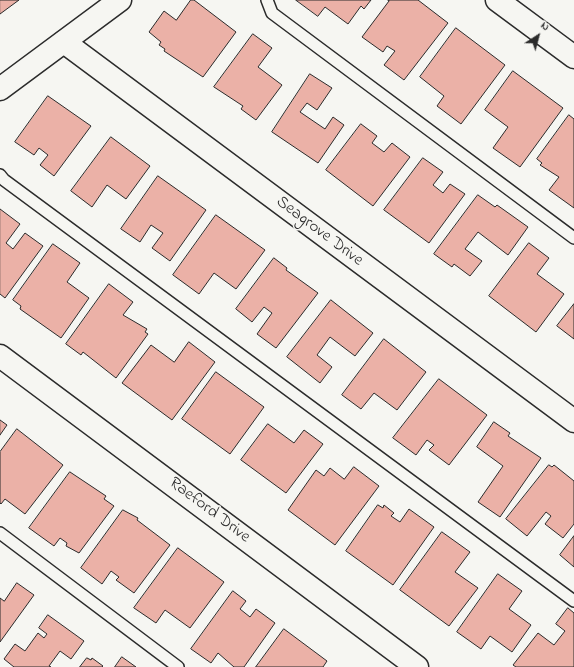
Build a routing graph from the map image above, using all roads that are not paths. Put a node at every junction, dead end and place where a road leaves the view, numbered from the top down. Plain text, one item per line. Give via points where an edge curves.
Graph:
1 (120, 0) edge
2 (267, 0) edge
3 (497, 0) edge
4 (64, 42) junction
5 (574, 57) edge
6 (0, 89) edge
7 (0, 175) edge
8 (574, 238) edge
9 (0, 356) edge
10 (574, 421) edge
11 (0, 532) edge
12 (574, 601) edge
13 (178, 667) edge
14 (418, 667) edge

1 - 4 street
2 - 8 lane via 272,13
3 - 5 street
4 - 6 street
4 - 10 street, Seagrove Drive
7 - 12 lane
9 - 14 street, Raeford Drive
11 - 13 lane

